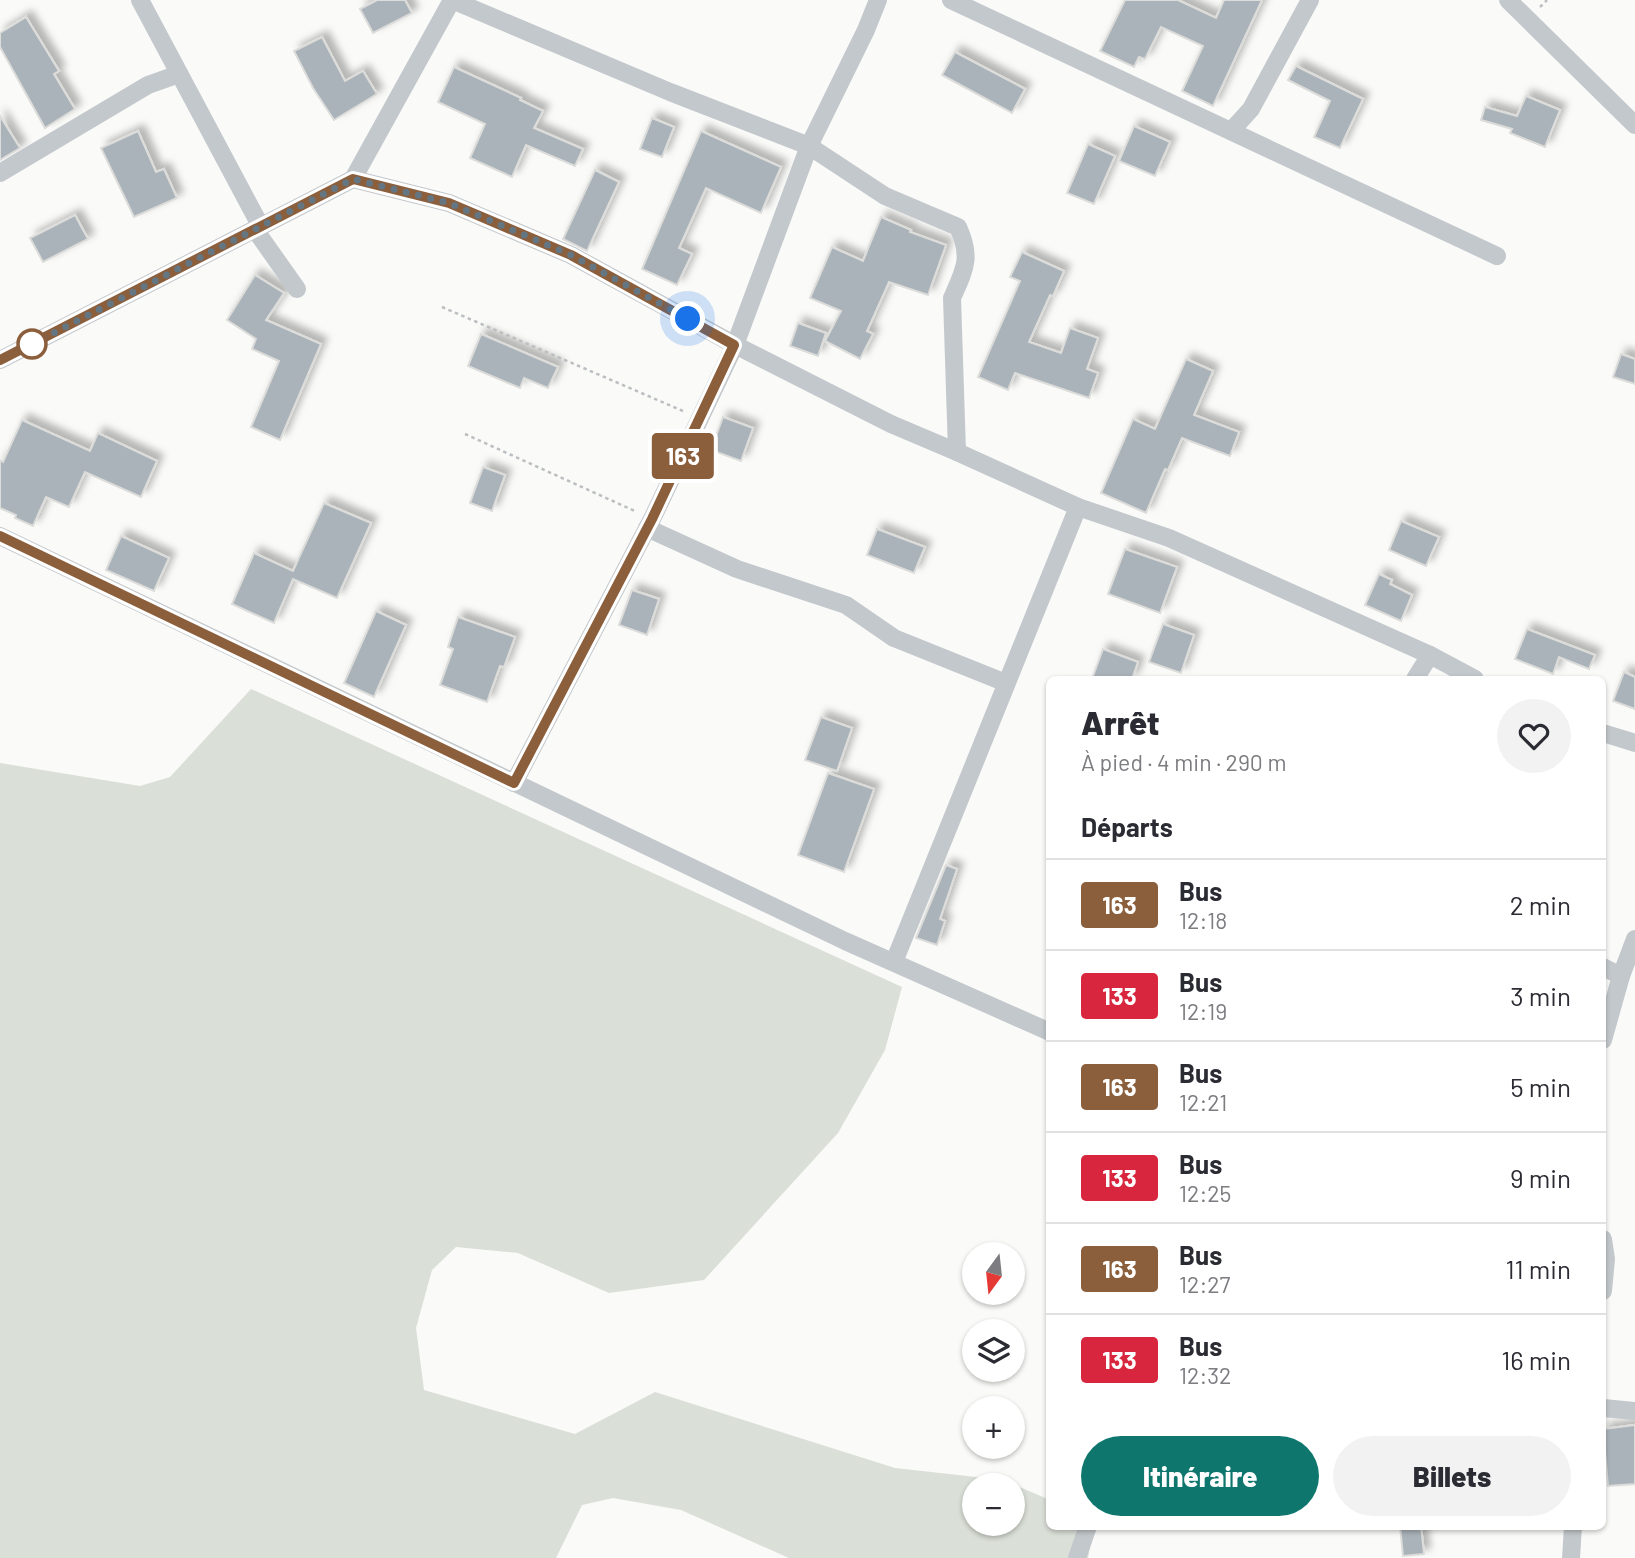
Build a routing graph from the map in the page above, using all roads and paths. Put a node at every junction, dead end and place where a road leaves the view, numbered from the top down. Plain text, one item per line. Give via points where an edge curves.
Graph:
1 (140, 0) edge
2 (452, 0) edge
3 (878, 0) edge
4 (951, 0) edge
5 (1310, 0) edge
6 (1508, 0) edge
7 (179, 74) junction
8 (1635, 125) edge
9 (1231, 131) junction
10 (809, 146) junction
11 (0, 173) edge
12 (353, 179) junction
13 (261, 227) junction
14 (1497, 257) dead end
15 (297, 289) dead end
16 (442, 307) dead end
17 (734, 345) junction
18 (0, 360) edge
19 (701, 419) junction
20 (465, 434) dead end
21 (957, 452) junction
22 (1078, 507) junction
23 (650, 523) junction
24 (0, 536) edge
25 (1430, 654) junction
26 (1417, 676) edge
27 (1470, 676) edge
28 (1006, 683) junction
29 (1606, 734) edge
30 (1635, 743) edge
31 (514, 783) junction
32 (1635, 939) edge
33 (894, 962) junction
34 (1606, 968) edge
35 (1621, 976) junction
36 (1606, 1029) edge
37 (1046, 1030) edge
38 (1606, 1408) edge
39 (1635, 1411) edge
40 (1087, 1530) edge
41 (1573, 1530) edge
42 (1077, 1558) edge
43 (1571, 1558) edge

1 - 7 street
2 - 10 street
2 - 12 street
3 - 10 street
4 - 9 street
5 - 9 street via 1251,109
6 - 8 street
7 - 11 street via 148,85
7 - 13 street
9 - 14 street
10 - 17 street
10 - 21 street via 885,197 958,227 967,247 963,274 952,298
12 - 13 street
12 - 17 street via 449,203 559,250
13 - 15 street via 256,231
13 - 18 street
16 - 19 path
17 - 19 street
17 - 21 street
19 - 23 street
20 - 23 path
21 - 22 street
22 - 25 street via 1169,538
22 - 28 street
23 - 28 street via 737,569 846,605 894,638
23 - 31 street
24 - 31 street
25 - 26 street
25 - 27 street
28 - 33 street
29 - 30 street
31 - 33 street
32 - 35 street
33 - 37 street
34 - 35 street
35 - 36 street
38 - 39 street
40 - 42 street
41 - 43 street

